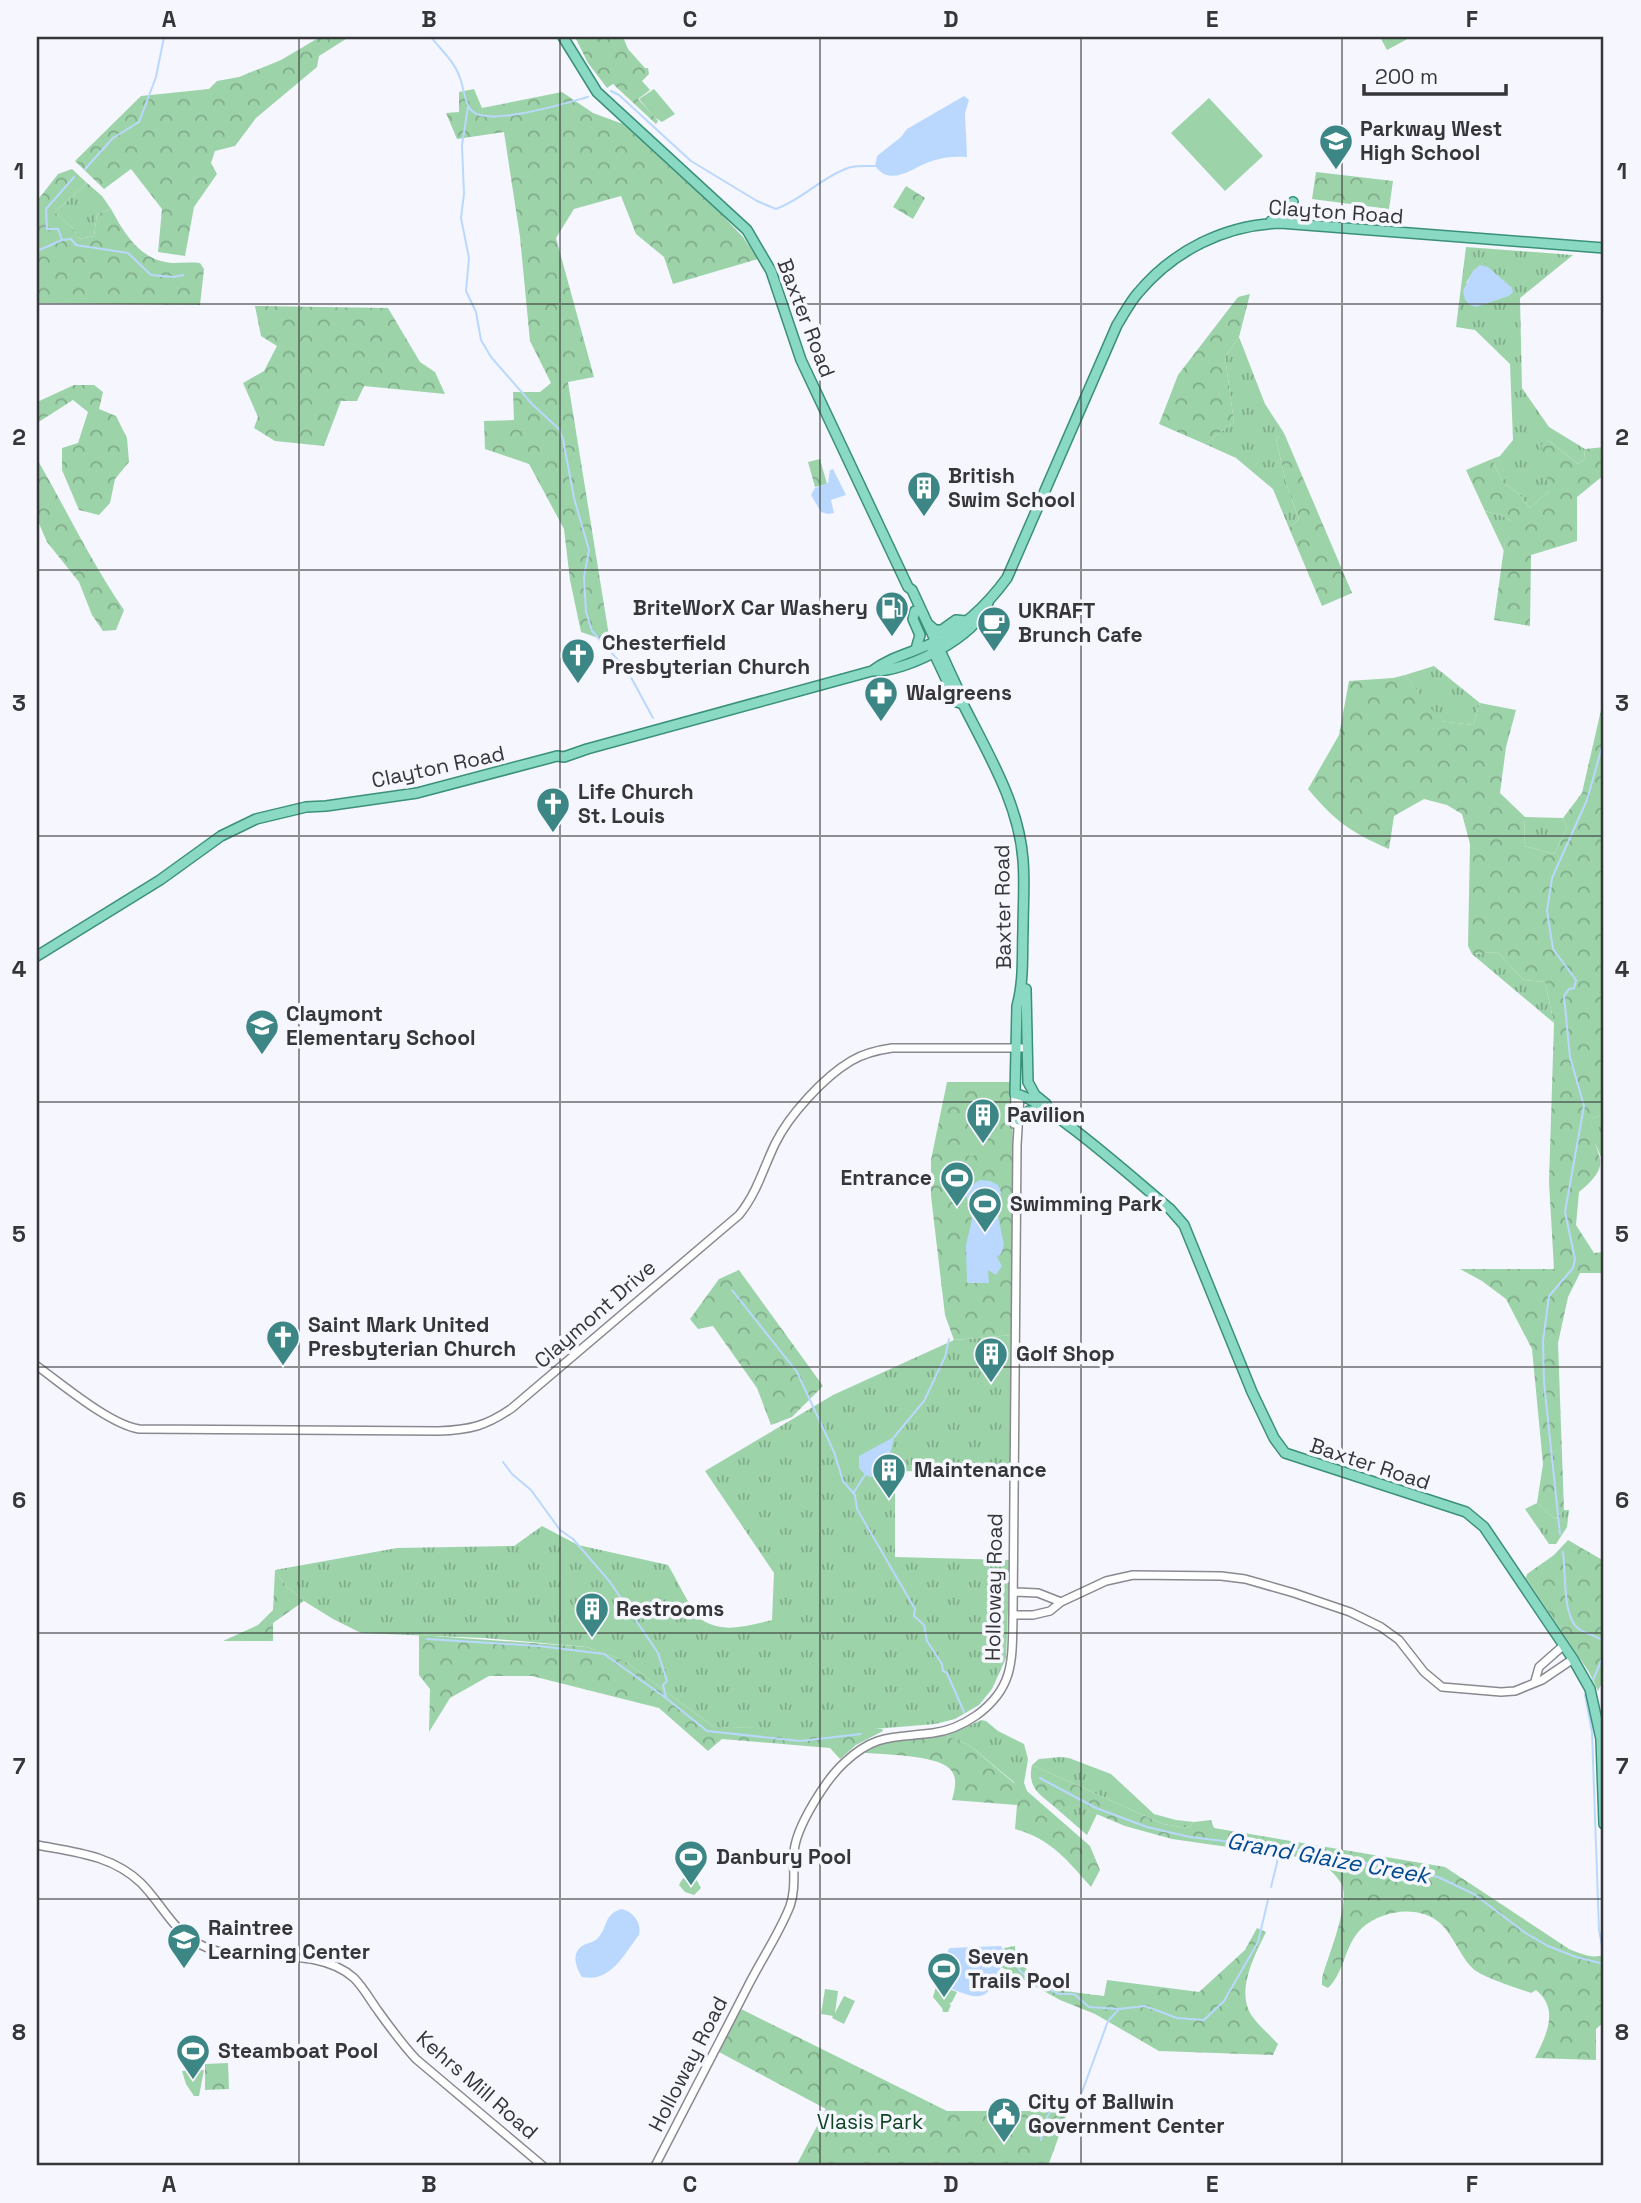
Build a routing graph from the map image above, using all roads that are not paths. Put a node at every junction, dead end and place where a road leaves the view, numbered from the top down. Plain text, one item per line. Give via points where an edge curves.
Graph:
1 (563, 37) edge
2 (1293, 202) dead end
3 (1266, 223) junction
4 (1604, 248) edge
5 (908, 587) junction
6 (988, 603) junction
7 (915, 611) junction
8 (966, 621) junction
9 (927, 623) junction
10 (934, 647) junction
11 (916, 649) junction
12 (901, 666) junction
13 (940, 667) junction
14 (872, 671) junction
15 (963, 704) junction
16 (127, 901) junction
17 (37, 956) edge
18 (37, 961) edge
19 (1022, 967) junction
20 (1019, 1048) junction
21 (1017, 1095) junction
22 (1048, 1110) junction
23 (1019, 1120) junction
24 (1075, 1132) junction
25 (1017, 1145) junction
26 (37, 1366) edge
27 (1014, 1592) junction
28 (1061, 1602) junction
29 (1013, 1615) junction
30 (1564, 1646) junction
31 (1573, 1659) junction
32 (1535, 1681) junction
33 (1604, 1824) edge
34 (37, 1845) edge
35 (543, 2166) edge
36 (655, 2166) edge

1 - 5 main road, Baxter Road via 597,92 747,230 778,289 806,373
2 - 3 main road via 1284,215
3 - 4 main road, Clayton Road
3 - 6 main road, Clayton Road via 1206,239 1138,293 1117,325 1015,561
5 - 7 main road, Baxter Road
5 - 9 main road, Baxter Road
6 - 8 main road, Clayton Road
6 - 10 main road, Clayton Road via 985,614 970,628 951,643
7 - 10 main road, Baxter Road
7 - 11 main road via 913,619 920,635
8 - 9 main road via 956,620 942,630
8 - 10 main road, Clayton Road
9 - 10 main road, Baxter Road
10 - 11 main road, Clayton Road
10 - 12 main road, Clayton Road
10 - 13 main road, Baxter Road
10 - 15 main road, Baxter Road
11 - 14 main road, Clayton Road
12 - 13 main road via 928,662
12 - 14 main road, Clayton Road
13 - 15 main road, Baxter Road via 957,702
14 - 16 main road, Clayton Road via 444,787 326,806 262,822 208,847
15 - 19 main road, Baxter Road via 1003,785 1018,830 1023,860
16 - 17 main road, Clayton Road
16 - 18 main road, Clayton Road
19 - 20 main road, Baxter Road
19 - 24 main road via 1028,1082 1035,1095
20 - 21 main road, Baxter Road
20 - 26 street, Claymont Drive via 892,1048 852,1060 819,1087 788,1123 755,1193 739,1215 512,1408 484,1425 438,1431 139,1429 110,1417
21 - 22 main road, Baxter Road
21 - 23 street, Holloway Road
21 - 25 street, Holloway Road
22 - 23 main road via 1034,1109
22 - 24 main road, Baxter Road
23 - 25 street, Holloway Road
24 - 30 main road, Baxter Road via 1184,1225 1252,1392 1285,1453 1475,1518
25 - 27 street, Holloway Road
27 - 28 street via 1038,1593
27 - 29 street, Holloway Road
28 - 29 street via 1049,1611
28 - 32 street via 1106,1581 1133,1575 1236,1577 1294,1592 1381,1627 1442,1687 1501,1692 1523,1689
29 - 36 street, Holloway Road via 1010,1670 989,1705 943,1732 891,1736 863,1747 844,1763 802,1821 790,1905
30 - 31 main road, Baxter Road
30 - 32 street via 1539,1667
31 - 32 street
31 - 33 main road, Baxter Road via 1590,1689 1598,1722
34 - 35 street, Kehrs Mill Road via 98,1857 119,1867 140,1882 182,1934 208,1948 239,1956 309,1960 347,1973 416,2059

